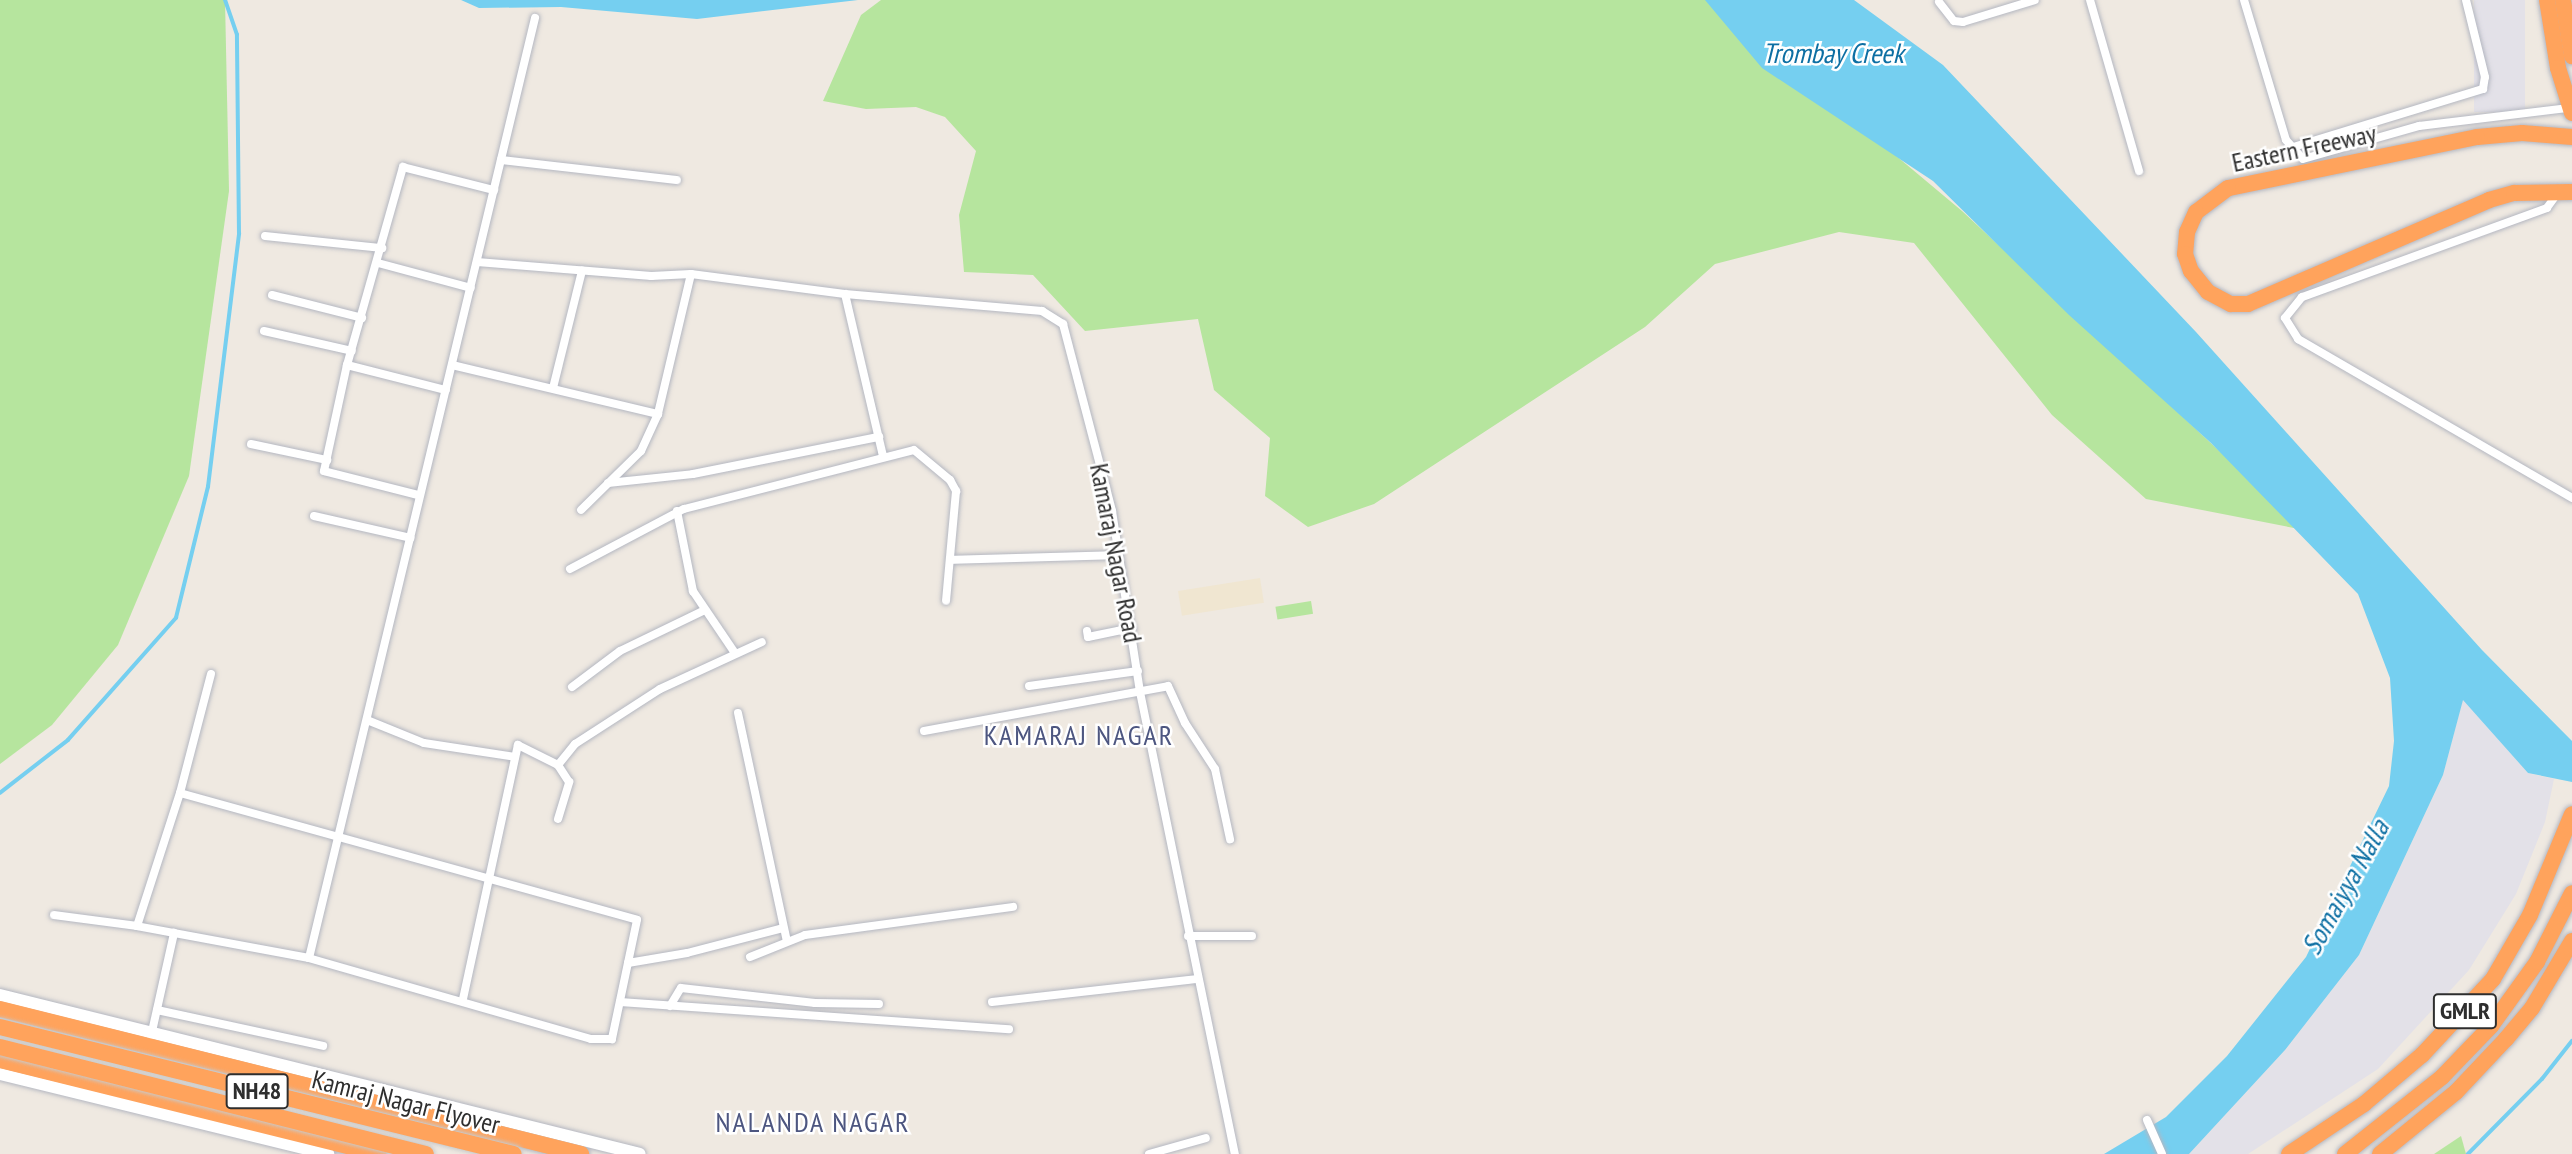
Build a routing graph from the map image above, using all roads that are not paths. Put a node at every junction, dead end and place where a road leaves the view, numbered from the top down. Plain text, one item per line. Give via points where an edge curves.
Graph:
1 (2035, 0) edge
2 (2090, 0) edge
3 (2244, 0) edge
4 (2466, 0) edge
5 (2547, 0) edge
6 (2563, 0) edge
7 (1939, 2) dead end
8 (535, 18) dead end
9 (2572, 56) edge
10 (2570, 111) edge
11 (2572, 137) edge
12 (2290, 148) junction
13 (501, 160) junction
14 (2139, 171) dead end
15 (677, 180) dead end
16 (494, 190) junction
17 (2565, 192) edge
18 (265, 236) dead end
19 (382, 248) junction
20 (477, 262) junction
21 (378, 263) junction
22 (582, 271) junction
23 (691, 274) junction
24 (471, 288) junction
25 (845, 294) junction
26 (272, 295) dead end
27 (362, 317) junction
28 (264, 331) dead end
29 (352, 351) junction
30 (348, 365) junction
31 (452, 365) junction
32 (552, 388) junction
33 (446, 390) junction
34 (658, 414) junction
35 (879, 438) junction
36 (251, 444) dead end
37 (883, 456) junction
38 (327, 460) junction
39 (608, 483) junction
40 (418, 495) junction
41 (2572, 498) edge
42 (581, 510) dead end
43 (677, 511) junction
44 (314, 516) dead end
45 (411, 538) junction
46 (1117, 555) junction
47 (950, 560) junction
48 (570, 569) dead end
49 (946, 601) dead end
50 (705, 610) junction
51 (1132, 628) junction
52 (1087, 631) dead end
53 (762, 642) dead end
54 (735, 653) junction
55 (1138, 671) junction
56 (211, 674) dead end
57 (1029, 685) dead end
58 (572, 687) dead end
59 (1140, 692) junction
60 (738, 713) dead end
61 (367, 720) junction
62 (923, 730) dead end
63 (515, 757) junction
64 (558, 765) junction
65 (180, 793) junction
66 (2572, 814) edge
67 (558, 819) dead end
68 (337, 837) junction
69 (1230, 839) dead end
70 (490, 876) junction
71 (2572, 893) edge
72 (1013, 907) dead end
73 (54, 915) dead end
74 (137, 926) junction
75 (783, 928) junction
76 (174, 933) junction
77 (1188, 936) junction
78 (1252, 936) dead end
79 (787, 941) junction
80 (2572, 941) edge
81 (750, 957) dead end
82 (309, 958) junction
83 (628, 962) junction
84 (1196, 979) junction
85 (0, 995) edge
86 (463, 999) junction
87 (620, 1002) junction
88 (992, 1002) dead end
89 (879, 1004) dead end
90 (670, 1006) junction
91 (0, 1009) edge
92 (157, 1010) junction
93 (0, 1027) edge
94 (1009, 1029) dead end
95 (151, 1039) junction
96 (323, 1046) dead end
97 (0, 1047) edge
98 (0, 1060) edge
99 (0, 1074) edge
100 (137, 1100) junction
101 (2148, 1123) dead end
102 (1206, 1138) dead end
103 (328, 1154) edge
104 (379, 1154) edge
105 (426, 1154) edge
106 (514, 1154) edge
107 (581, 1154) edge
108 (640, 1154) edge
109 (1149, 1154) edge
110 (1236, 1154) edge
111 (2162, 1154) edge
112 (2289, 1154) edge
113 (2345, 1154) edge
114 (2380, 1154) edge

1 - 7 street via 1963,22 1954,20
2 - 14 street
3 - 12 street
4 - 12 street via 2485,77 2483,89
5 - 10 highway
6 - 9 highway
8 - 13 street
10 - 12 street via 2419,126 2303,159
11 - 17 highway, Eastern Freeway via 2522,133 2477,137 2245,183 2205,201 2192,219 2185,246 2191,271 2202,286 2219,299 2239,305 2286,290 2489,200 2514,193
13 - 15 street
13 - 16 street
16 - 19 street via 403,167
16 - 20 street
17 - 41 street via 2547,208 2302,297 2285,318 2298,339
18 - 19 street
19 - 21 street
20 - 22 street, Kamaraj Nagar Road
20 - 24 street
21 - 24 street
21 - 27 street
22 - 23 street, Kamaraj Nagar Road
22 - 32 street
23 - 25 street, Kamaraj Nagar Road
23 - 34 street
24 - 31 street
25 - 35 street
25 - 46 street, Kamaraj Nagar Road via 1042,311 1057,317 1063,324 1112,511
26 - 27 street
27 - 29 street
28 - 29 street
29 - 30 street
30 - 33 street
30 - 38 street
31 - 32 street
31 - 33 street
32 - 34 street
33 - 40 street
34 - 39 street via 641,452
35 - 37 street
35 - 39 street via 693,474
36 - 38 street
37 - 43 street
37 - 47 street via 914,450 954,485
38 - 40 street via 324,471
39 - 42 street
40 - 45 street
43 - 48 street
43 - 50 street via 691,584
44 - 45 street
45 - 61 street
46 - 47 street
46 - 51 street, Kamaraj Nagar Road
47 - 49 street
50 - 54 street
50 - 58 street via 620,651
51 - 52 street via 1088,637
51 - 55 street, Kamaraj Nagar Road
53 - 54 street
54 - 64 street via 605,722 575,744
55 - 57 street
55 - 59 street, Kamaraj Nagar Road
56 - 65 street
59 - 62 street
59 - 69 street via 1164,685 1172,690 1185,723 1215,769
59 - 77 street, Kamaraj Nagar Road
60 - 75 street
61 - 63 street via 425,743
61 - 68 street
63 - 64 street via 518,745
63 - 70 street
64 - 67 street via 569,782
65 - 68 street
65 - 74 street
66 - 112 highway, GMLR via 2530,915 2493,979 2423,1055 2364,1104
68 - 70 street
68 - 82 street
70 - 83 street via 637,919
70 - 86 street
71 - 113 highway via 2537,962 2491,1026 2442,1077
72 - 79 street
73 - 74 street
74 - 76 street
75 - 79 street
75 - 83 street via 687,953
76 - 82 street
76 - 92 street
77 - 78 street
77 - 84 street, Kamaraj Nagar Road
79 - 81 street
80 - 114 highway, GMLR via 2532,1008 2506,1039 2456,1092
82 - 86 street
83 - 87 street
84 - 88 street
84 - 110 street, Kamaraj Nagar Road
85 - 95 street
86 - 87 street via 591,1039 612,1039
87 - 90 street
89 - 90 street via 815,1003 681,988
90 - 94 street
91 - 95 highway
92 - 95 street
92 - 96 street
93 - 106 highway, Kamraj Nagar Flyover / NH48, bridge
95 - 100 street
95 - 107 highway
95 - 108 street
97 - 105 highway, Kamraj Nagar Flyover / NH48, bridge
98 - 100 highway
99 - 100 street
100 - 103 street
100 - 104 highway
101 - 111 street
102 - 109 street

